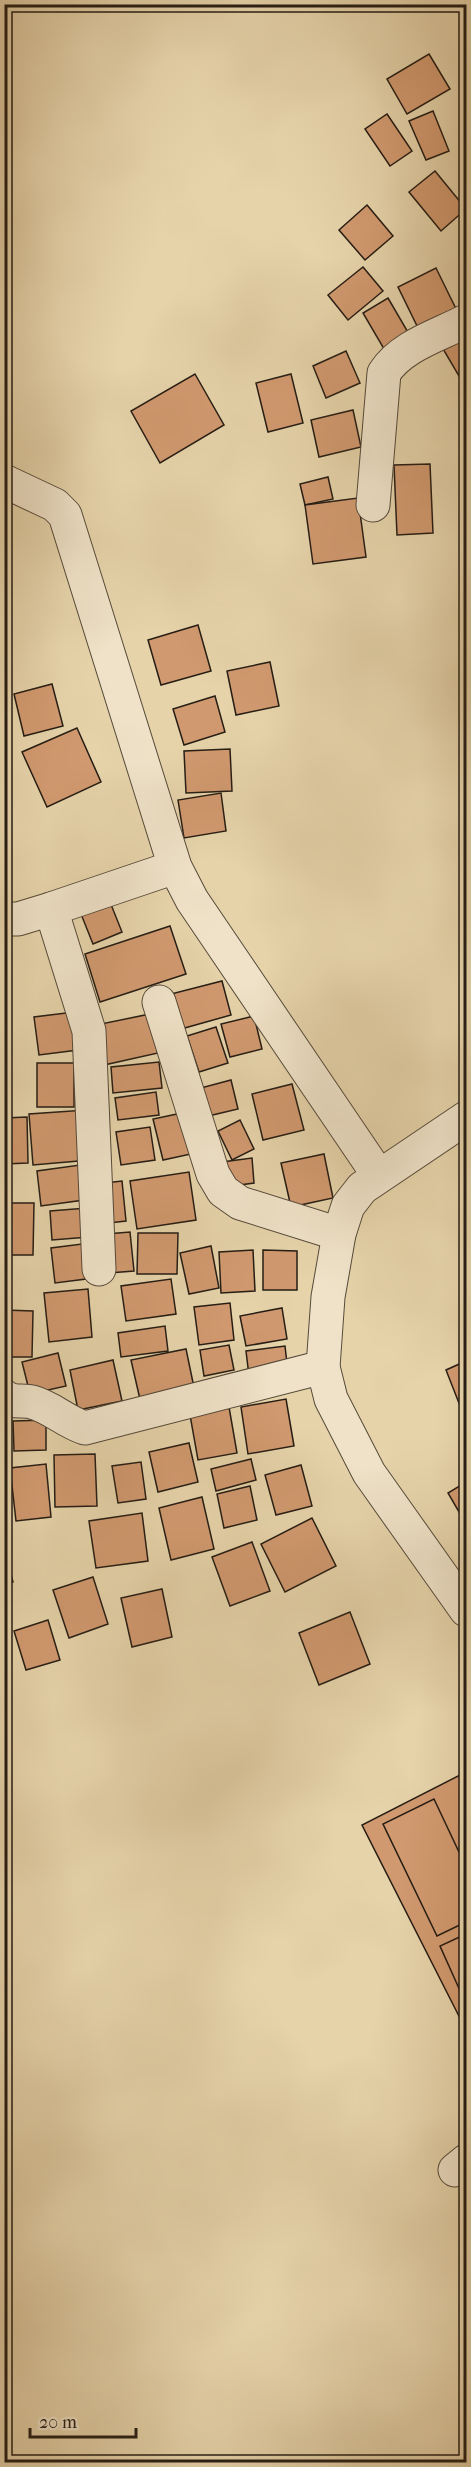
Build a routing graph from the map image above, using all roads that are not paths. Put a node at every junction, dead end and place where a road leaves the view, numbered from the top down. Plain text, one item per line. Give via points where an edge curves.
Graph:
1 (466, 321) edge
2 (4, 481) edge
3 (373, 505) dead end
4 (175, 867) junction
5 (51, 909) junction
6 (4, 919) edge
7 (159, 1002) dead end
8 (466, 1118) edge
9 (379, 1176) junction
10 (339, 1234) junction
11 (99, 1269) dead end
12 (323, 1367) junction
13 (4, 1396) edge
14 (466, 1610) edge

1 - 3 street via 404,352 384,373
2 - 4 street via 55,505 67,520
4 - 5 street
4 - 9 street via 192,900
5 - 6 street
5 - 11 street via 89,1031
7 - 10 street via 213,1174 223,1191 240,1203
8 - 9 street
9 - 10 street via 353,1198
10 - 12 street via 328,1297
12 - 13 street via 85,1428 32,1402
12 - 14 street via 331,1400 369,1473

